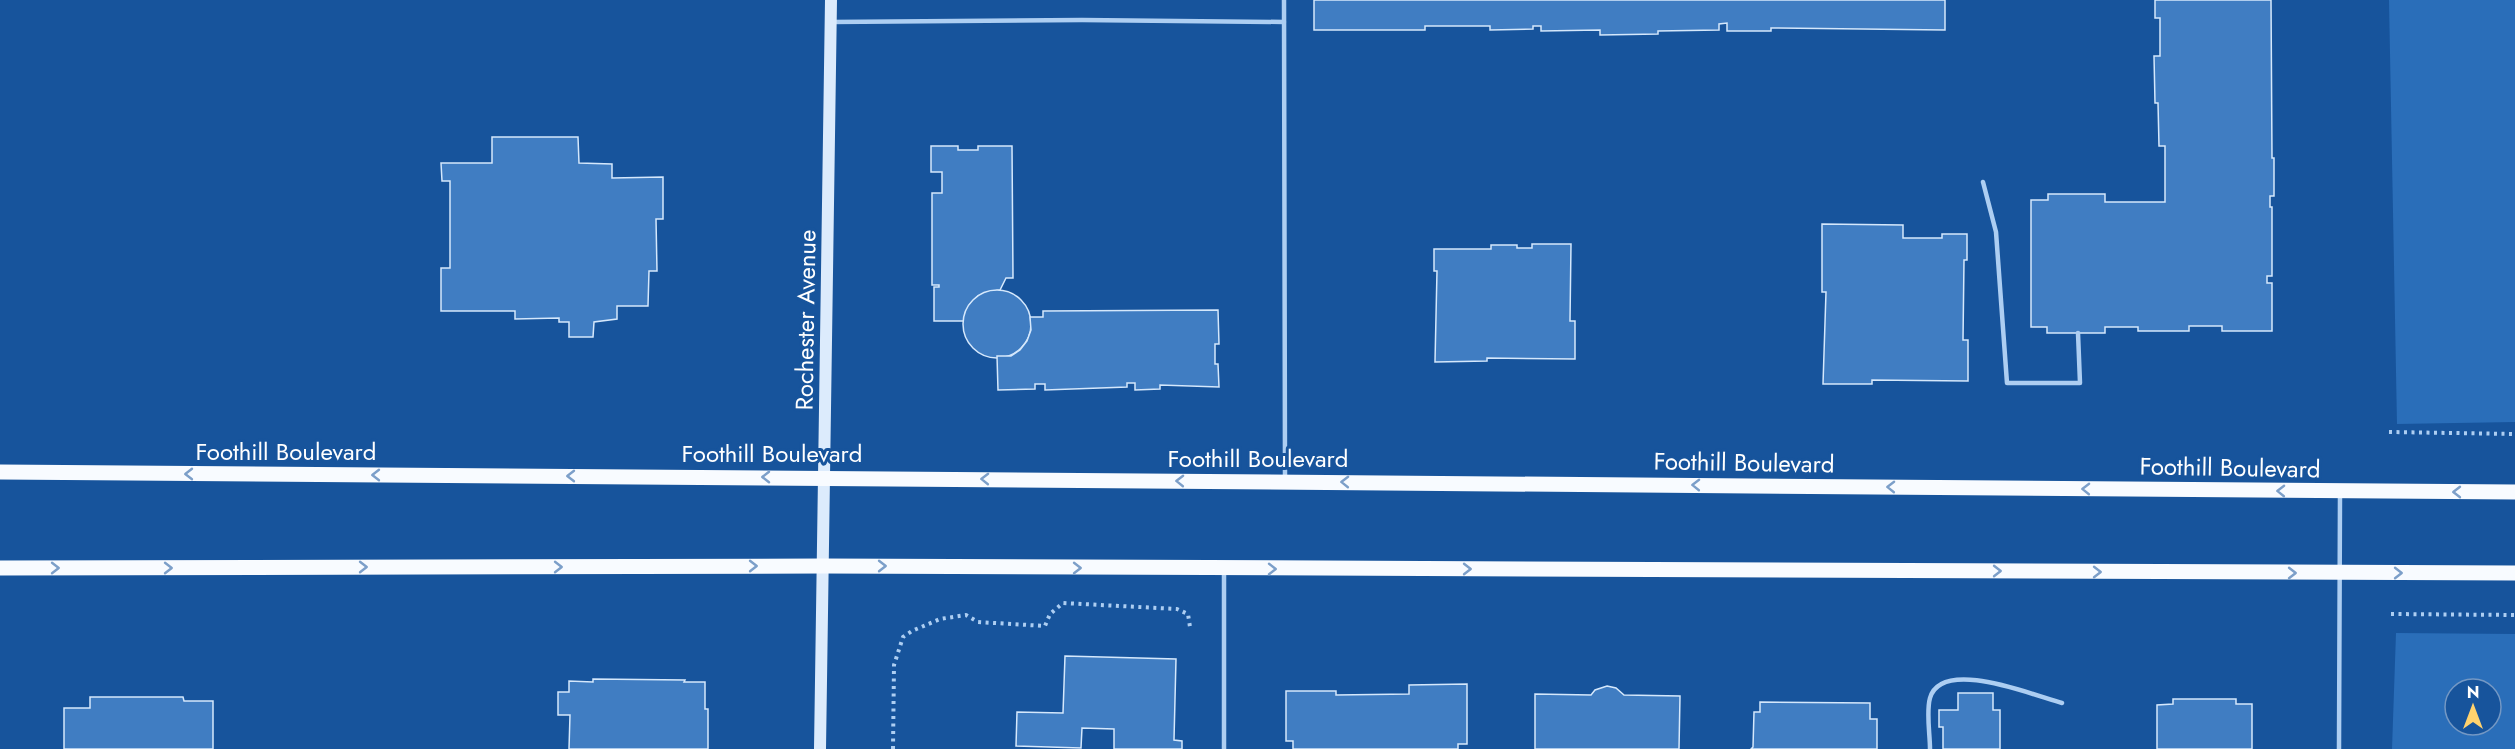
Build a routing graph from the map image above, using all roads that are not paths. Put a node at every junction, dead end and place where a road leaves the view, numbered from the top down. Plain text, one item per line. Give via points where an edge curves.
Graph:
1 (831, 0) edge
2 (1284, 0) edge
3 (831, 22) junction
4 (1284, 22) junction
5 (1983, 182) dead end
6 (2078, 333) dead end
7 (0, 472) edge
8 (824, 477) junction
9 (1285, 481) junction
10 (2340, 491) junction
11 (2515, 492) edge
12 (823, 566) junction
13 (0, 568) edge
14 (1224, 568) junction
15 (2340, 573) junction
16 (2515, 573) edge
17 (2062, 703) dead end
18 (820, 749) edge
19 (1224, 749) edge
20 (1930, 749) edge
21 (2339, 749) edge

1 - 3 main road, Rochester Avenue
2 - 4 lane
3 - 4 lane
3 - 8 main road, Rochester Avenue
4 - 9 lane
5 - 6 lane via 1996,232 2007,382 2080,383
8 -> 7 main road, Foothill Boulevard
9 -> 8 main road, Foothill Boulevard
8 - 12 main road, Rochester Avenue
10 -> 9 main road, Foothill Boulevard
11 -> 10 main road, Foothill Boulevard
10 - 15 lane
13 -> 12 main road
12 -> 14 main road
12 - 18 main road, Rochester Avenue
14 -> 15 main road
14 - 19 lane
15 -> 16 main road
15 - 21 lane
17 - 20 lane via 1980,680 1946,681 1936,687 1930,699

